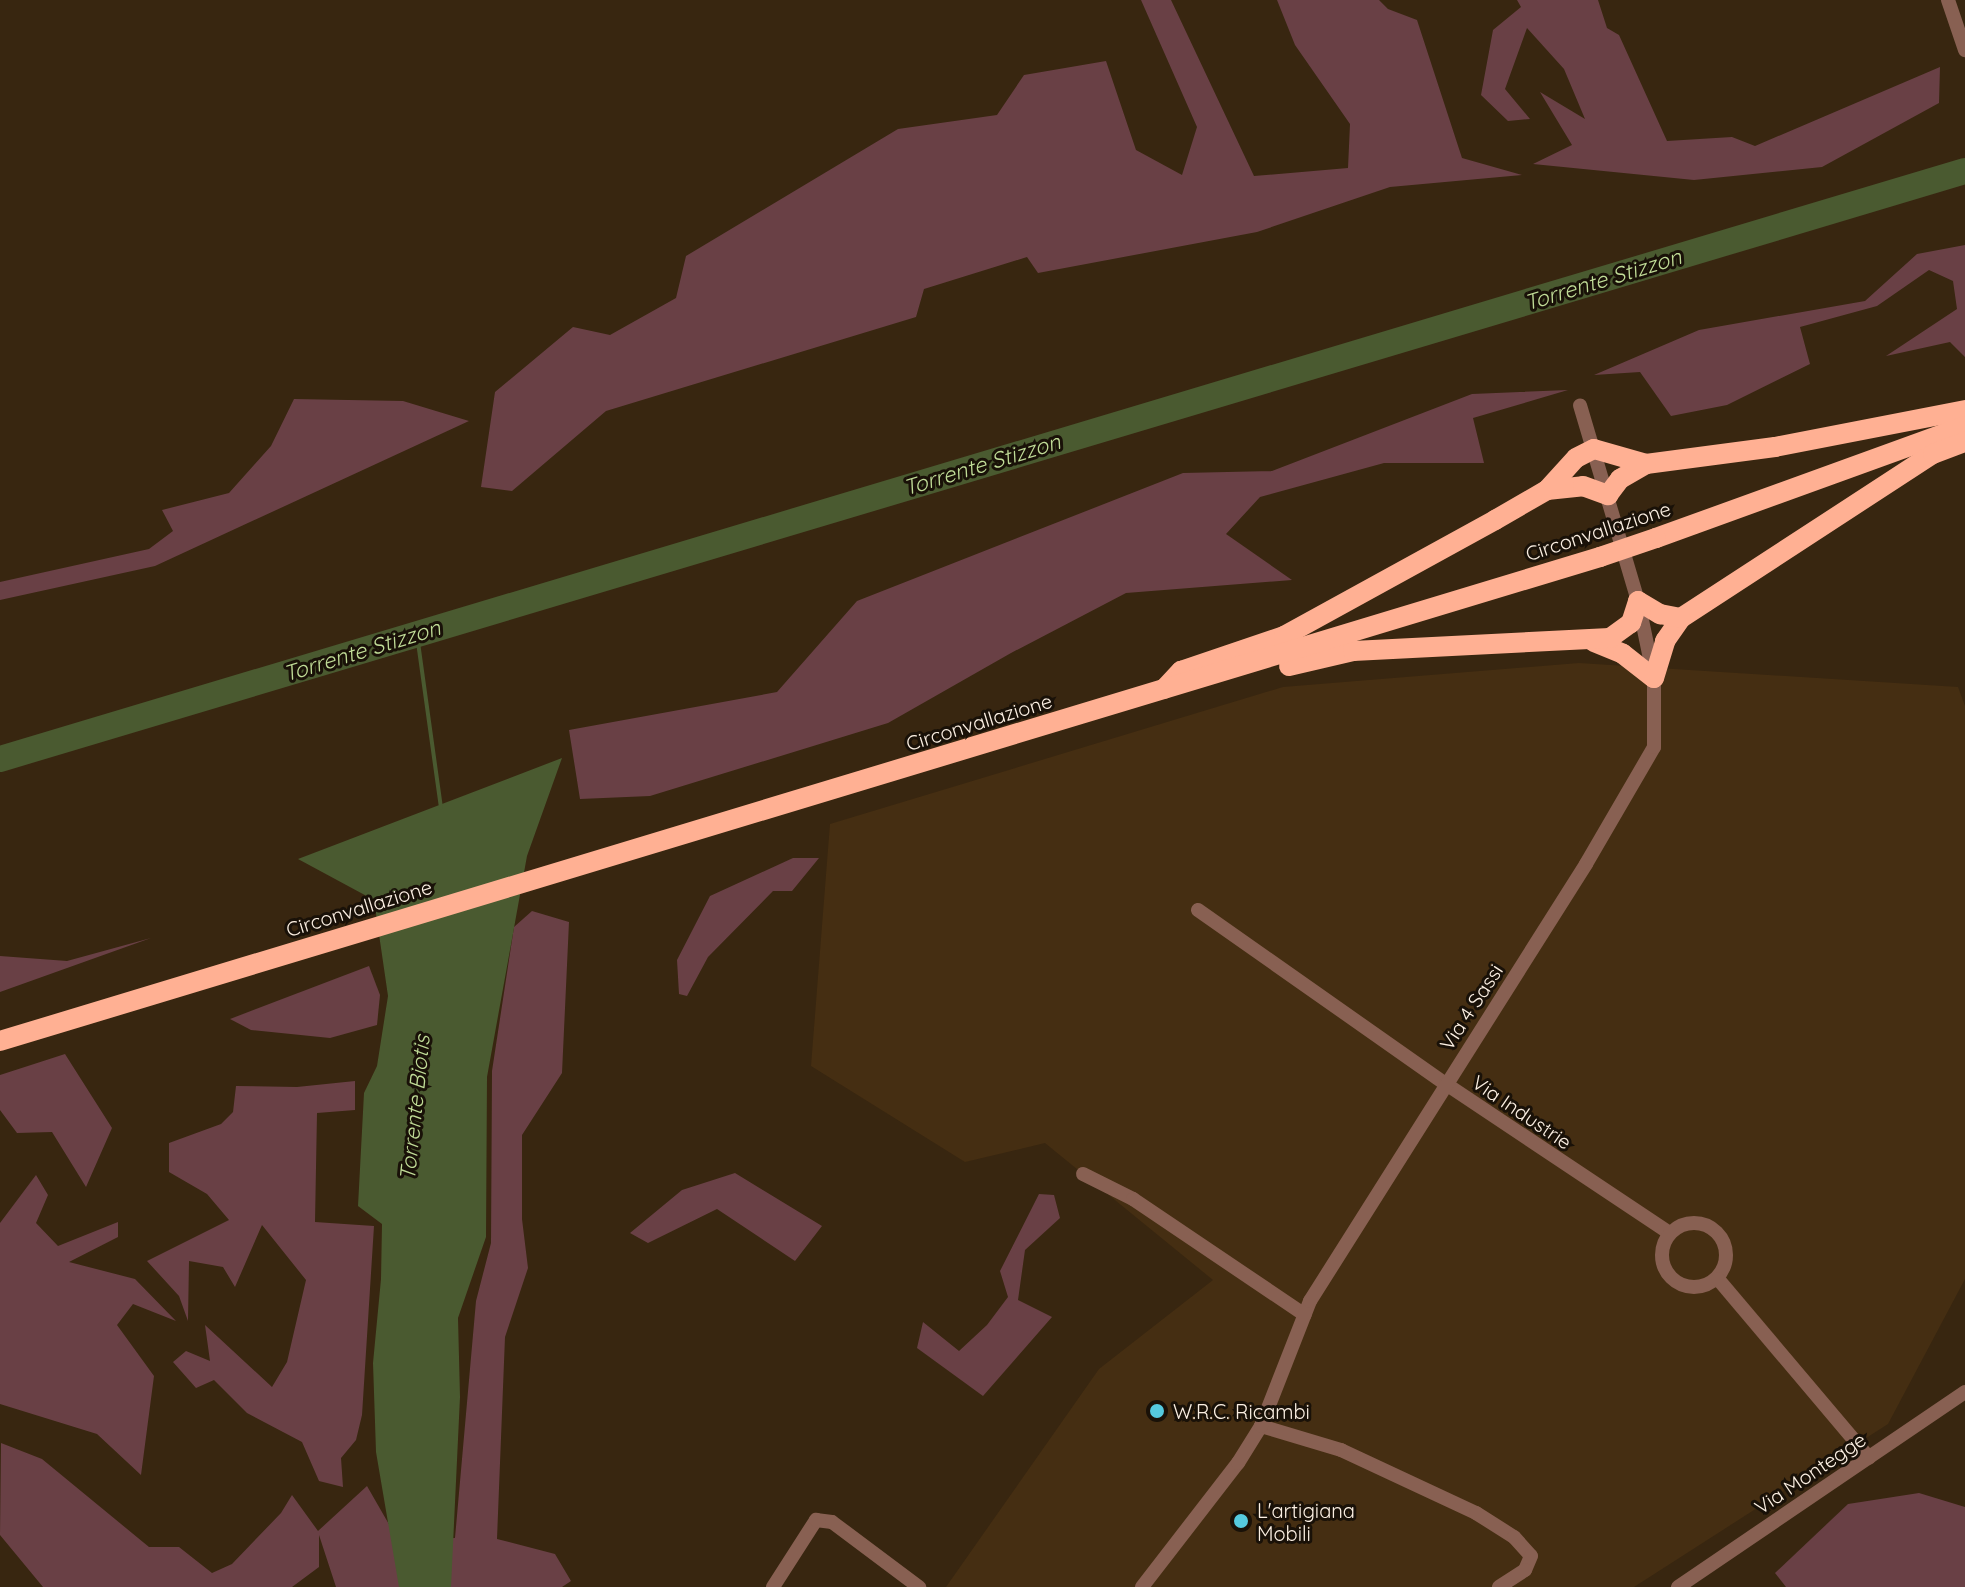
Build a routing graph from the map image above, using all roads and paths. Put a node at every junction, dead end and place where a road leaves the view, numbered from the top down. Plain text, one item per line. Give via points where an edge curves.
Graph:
1 (1948, 2) edge
2 (1965, 7) edge
3 (1965, 50) edge
4 (1580, 405) dead end
5 (1965, 410) edge
6 (1965, 426) edge
7 (1965, 442) edge
8 (1594, 449) junction
9 (1646, 464) junction
10 (1547, 490) junction
11 (1608, 495) junction
12 (1638, 601) junction
13 (1681, 618) junction
14 (1590, 641) junction
15 (1654, 678) junction
16 (1162, 692) junction
17 (1198, 910) dead end
18 (0, 1041) edge
19 (1446, 1084) junction
20 (1083, 1174) dead end
21 (1669, 1233) junction
22 (1718, 1279) junction
23 (1305, 1315) junction
24 (1965, 1392) edge
25 (1261, 1426) junction
26 (1869, 1458) junction
27 (773, 1587) edge
28 (919, 1587) edge
29 (1142, 1587) edge
30 (1499, 1587) edge
31 (1678, 1587) edge

1 - 2 street
1 - 3 street
4 - 8 street, Via 4 Sassi
5 - 9 highway via 1775,447
6 - 16 highway, Circonvallazione, bridge via 1600,557
7 - 13 highway via 1933,454
8 - 9 highway
8 - 10 highway via 1576,458
8 - 11 street, Via 4 Sassi
9 - 11 highway via 1620,479
10 - 11 highway via 1583,486
10 - 16 highway via 1284,636 1181,671
11 - 12 street, Via 4 Sassi
12 - 13 highway via 1660,614
12 - 14 highway via 1622,632
12 - 15 street, Via 4 Sassi
13 - 15 highway via 1665,641
14 - 15 highway via 1623,654
14 - 16 highway via 1353,651 1170,696
15 - 19 street, Via 4 Sassi via 1654,747
16 - 18 highway, Circonvallazione
17 - 19 street, Via Industrie
19 - 21 street, Via Industrie
19 - 23 street, Via 4 Sassi
20 - 23 street via 1133,1199
21 - 22 street via 1661,1252 1665,1271 1680,1285 1700,1288
21 - 22 street via 1693,1221 1718,1230 1729,1254
22 - 26 street
23 - 25 street, Via 4 Sassi
24 - 26 street, Via Montegge
25 - 29 street, Via 4 Sassi
25 - 30 street via 1341,1450 1476,1513 1514,1537 1531,1556 1525,1570
26 - 31 street, Via Montegge
27 - 28 street via 816,1520 832,1522

